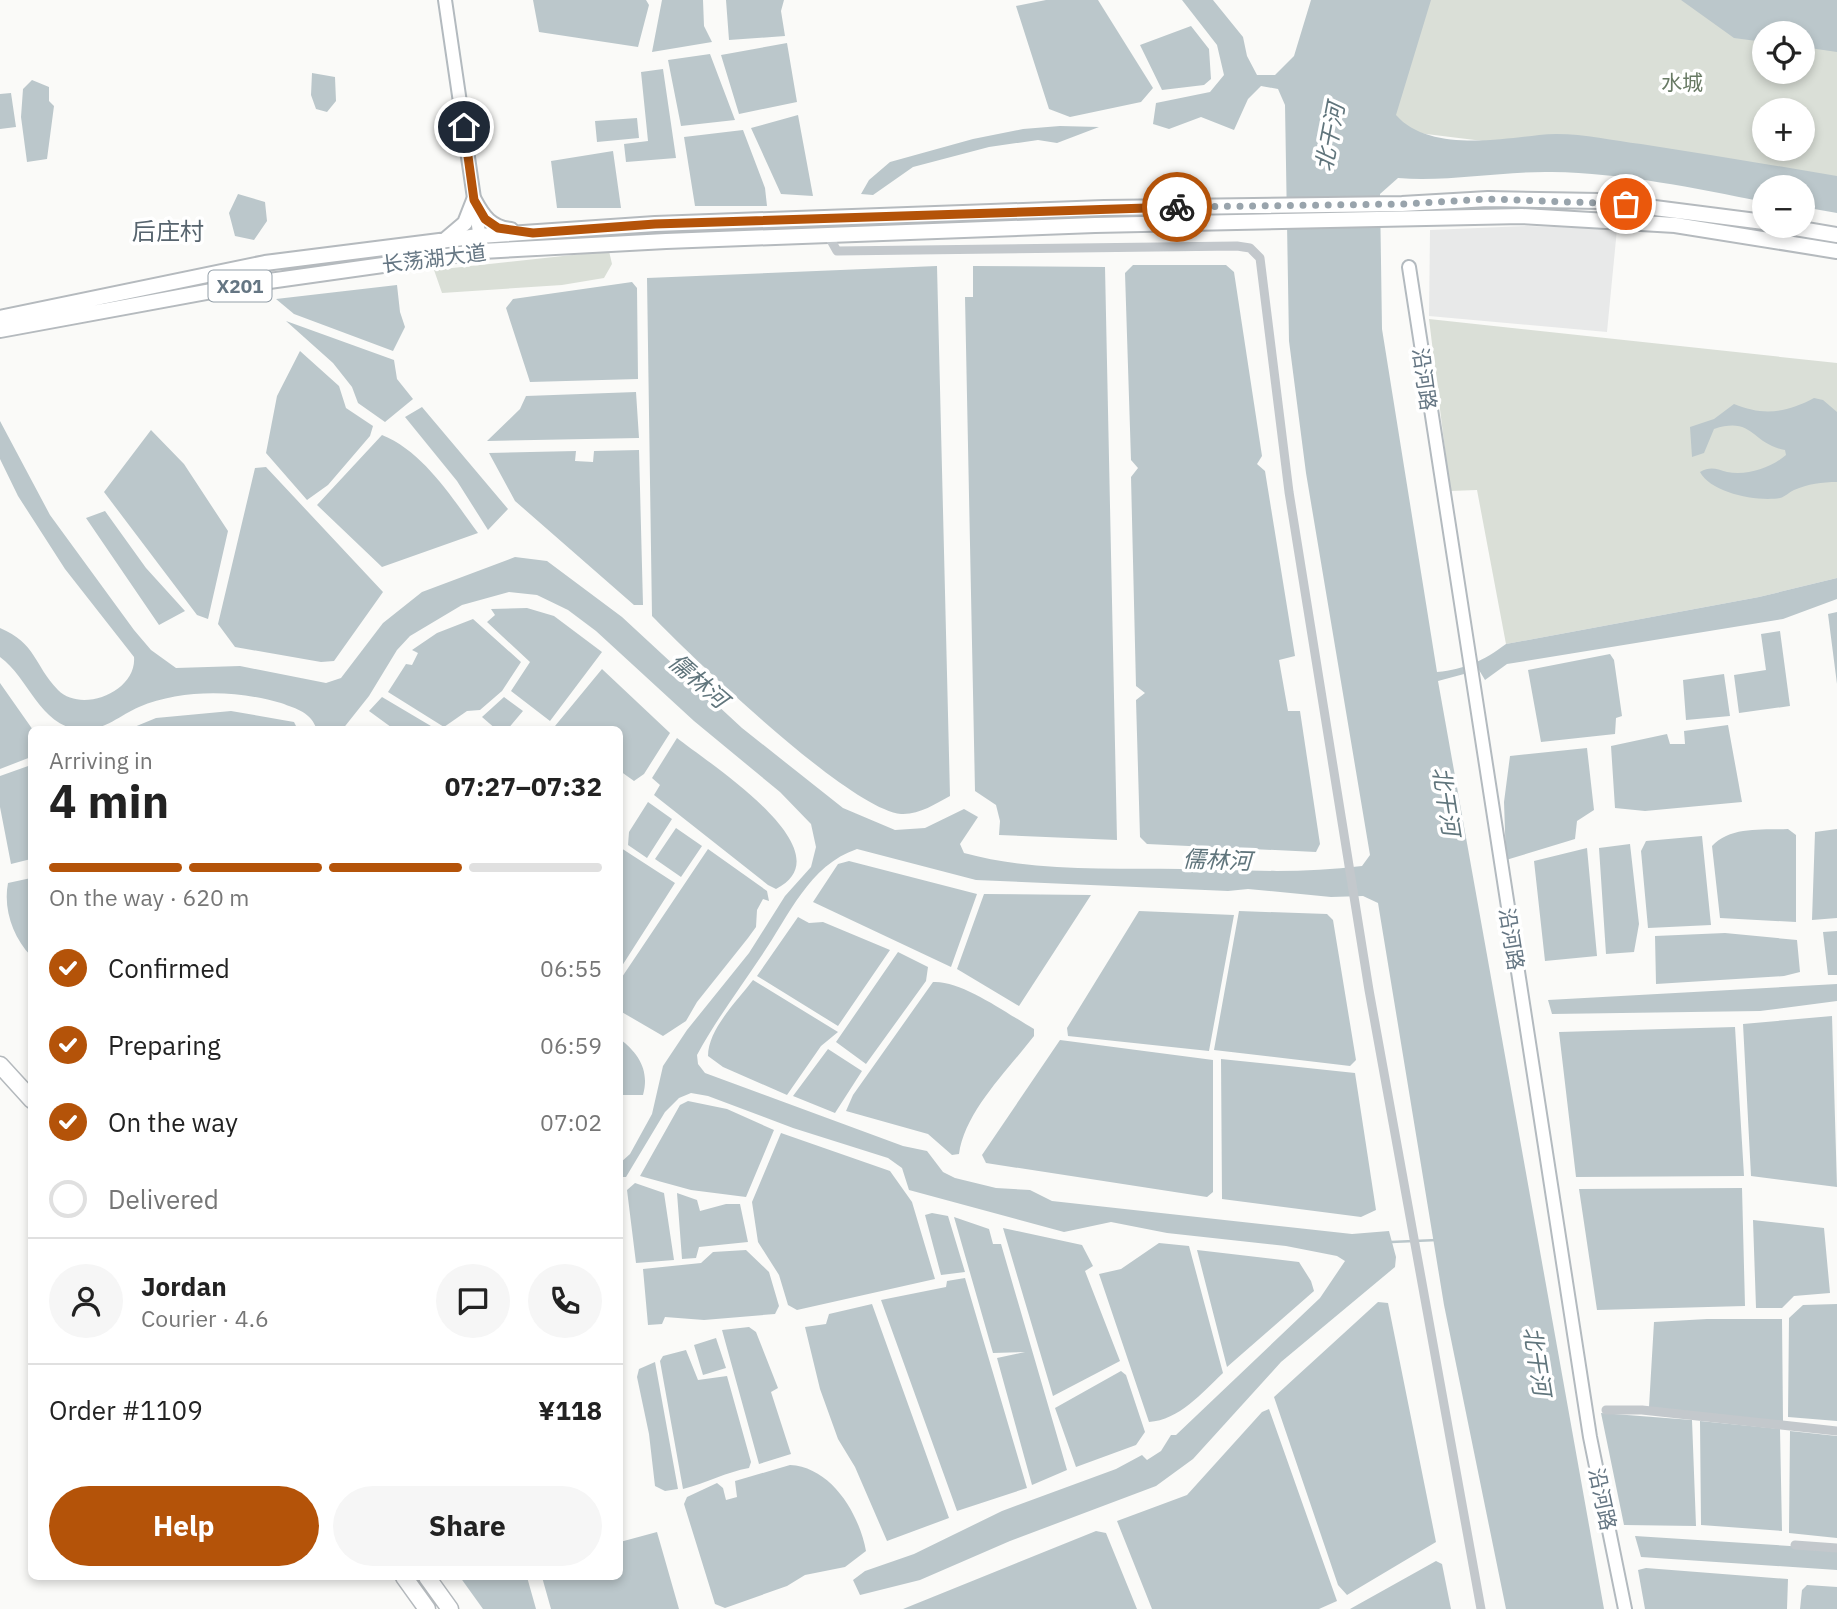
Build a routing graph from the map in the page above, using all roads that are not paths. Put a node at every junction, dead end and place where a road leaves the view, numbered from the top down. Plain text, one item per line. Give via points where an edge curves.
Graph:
1 (445, 0) edge
2 (474, 200) junction
3 (1401, 211) junction
4 (1266, 213) junction
5 (1752, 220) edge
6 (1815, 231) edge
7 (533, 233) junction
8 (828, 235) junction
9 (1837, 235) edge
10 (479, 236) junction
11 (444, 240) junction
12 (482, 251) junction
13 (1837, 251) edge
14 (1409, 267) dead end
15 (0, 318) edge
16 (0, 330) edge
17 (0, 1065) edge
18 (0, 1080) edge
19 (28, 1096) edge
20 (28, 1110) edge
21 (1606, 1410) dead end
22 (1837, 1431) edge
23 (1795, 1545) dead end
24 (1837, 1548) edge
25 (406, 1580) edge
26 (429, 1580) edge
27 (427, 1609) edge
28 (450, 1609) edge
29 (1481, 1609) edge
30 (1625, 1609) edge

1 - 2 street
2 - 7 main road via 485,219 498,228
2 - 10 street
2 - 11 main road via 465,223
3 - 4 main road, 长荡湖大道 / X201
3 - 5 main road, 长荡湖大道 / X201 via 1488,199 1600,201
3 - 13 main road, 长荡湖大道 / X201 via 1603,218
4 - 7 main road, 长荡湖大道 / X201 via 1104,208
4 - 8 main road, 长荡湖大道 / X201
6 - 9 main road
7 - 10 main road, 长荡湖大道 / X201
8 - 12 main road, 长荡湖大道 / X201
8 - 29 street via 837,251 1237,246 1250,248 1260,258 1289,492 1368,990
10 - 11 main road, 长荡湖大道 / X201
10 - 12 street
11 - 15 main road, 长荡湖大道 / X201 via 265,263
12 - 16 main road, 长荡湖大道 / X201 via 256,283
14 - 30 street, 沿河路 via 1588,1423
17 - 19 highway
18 - 20 highway
21 - 22 street
23 - 24 street
25 - 27 highway
26 - 28 highway

